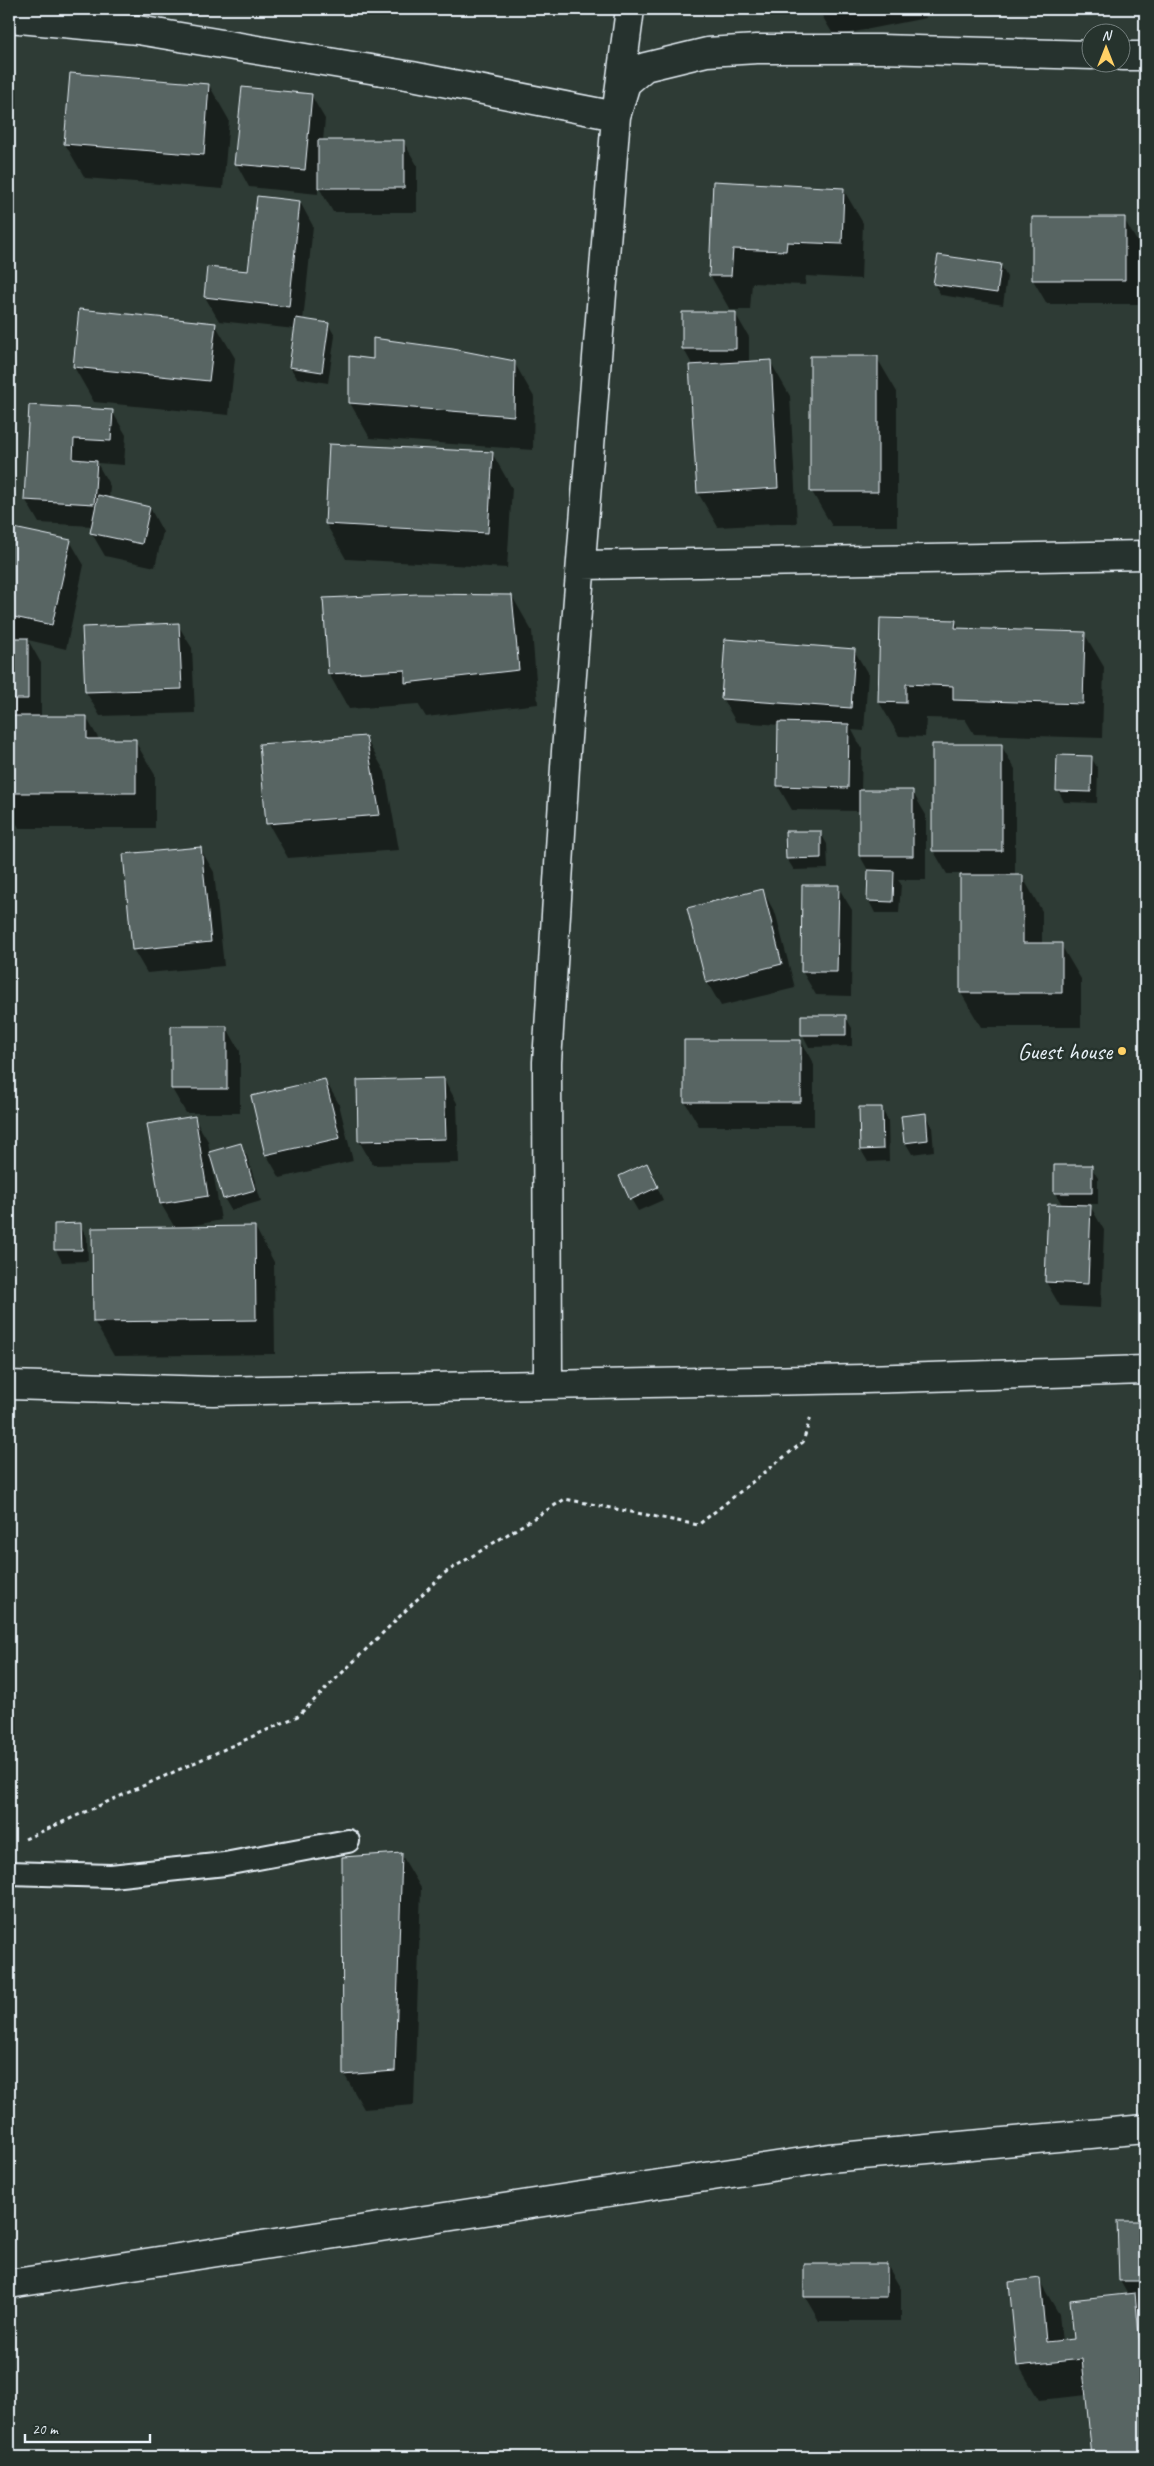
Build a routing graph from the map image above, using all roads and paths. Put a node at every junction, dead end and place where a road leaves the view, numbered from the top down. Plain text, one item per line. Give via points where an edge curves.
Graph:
1 (630, 9) edge
2 (9, 18) edge
3 (1082, 55) edge
4 (1132, 56) edge
5 (1145, 56) edge
6 (616, 116) junction
7 (1145, 555) edge
8 (582, 565) junction
9 (1145, 1370) edge
10 (822, 1380) junction
11 (548, 1383) junction
12 (9, 1385) edge
13 (348, 1841) dead end
14 (18, 1842) dead end
15 (9, 1873) edge
16 (1145, 2129) edge
17 (9, 2284) edge

1 - 6 street
2 - 6 street via 138,30 412,76
3 - 6 street via 880,49 707,52 645,67 626,83
4 - 5 street
6 - 8 street
7 - 8 street
8 - 11 street via 566,750 547,1062
9 - 10 street
10 - 11 street
10 - 14 path via 803,1442 698,1525 565,1499 443,1574 298,1716
11 - 12 street via 213,1391
13 - 15 lane via 225,1864 111,1876
16 - 17 street via 829,2158

